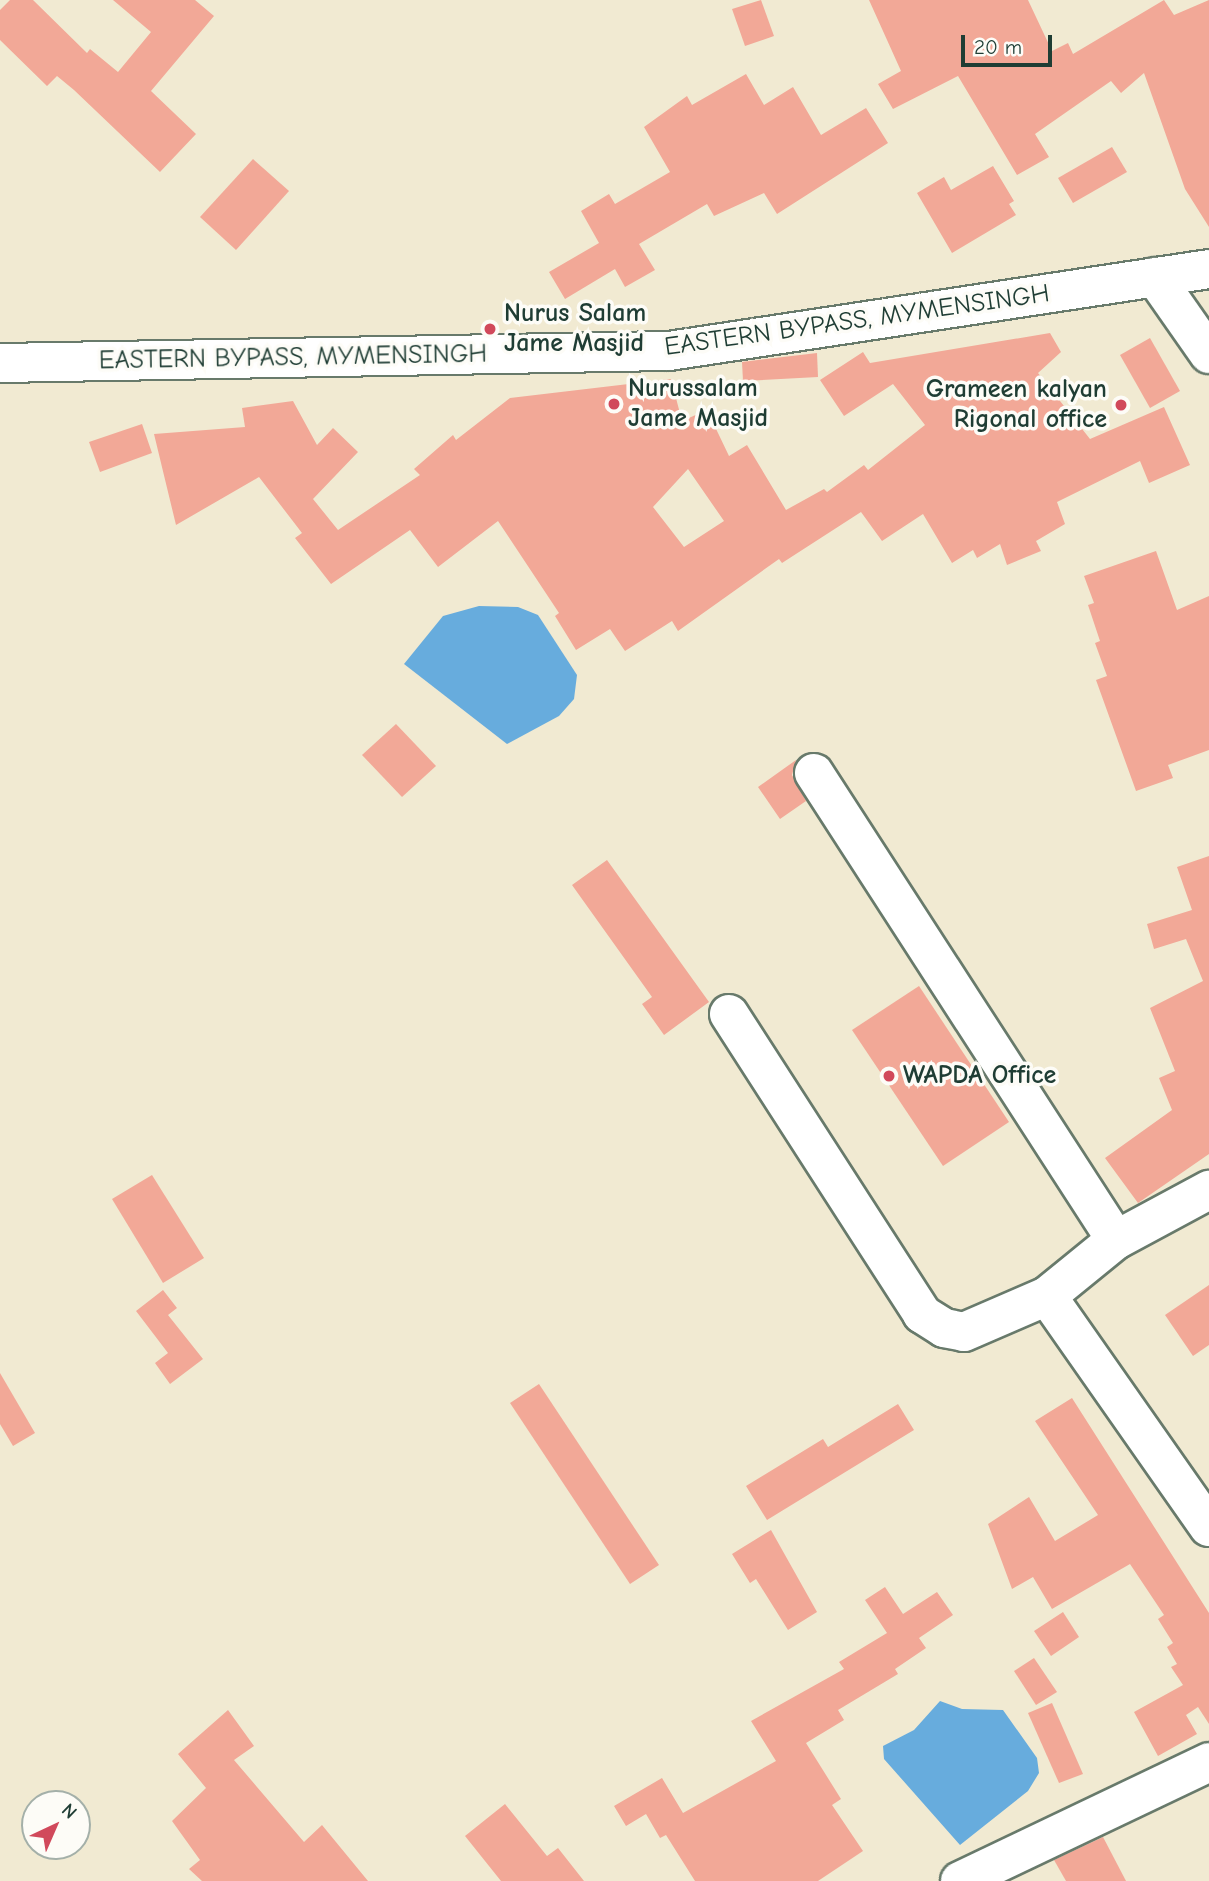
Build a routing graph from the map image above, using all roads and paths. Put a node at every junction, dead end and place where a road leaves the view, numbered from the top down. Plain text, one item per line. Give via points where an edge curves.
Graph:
1 (1209, 269) edge
2 (1155, 277) junction
3 (1209, 354) edge
4 (0, 363) edge
5 (814, 774) dead end
6 (729, 1014) dead end
7 (1209, 1189) edge
8 (1116, 1240) junction
9 (1047, 1296) junction
10 (1209, 1527) edge
11 (1209, 1762) edge
12 (960, 1881) edge

1 - 2 main road, EASTERN BYPASS, MYMENSINGH
2 - 3 main road
2 - 4 main road, EASTERN BYPASS, MYMENSINGH via 669,351
5 - 8 main road
6 - 9 main road via 922,1314 944,1328 964,1332
7 - 8 main road
8 - 9 main road
9 - 10 main road
11 - 12 main road

